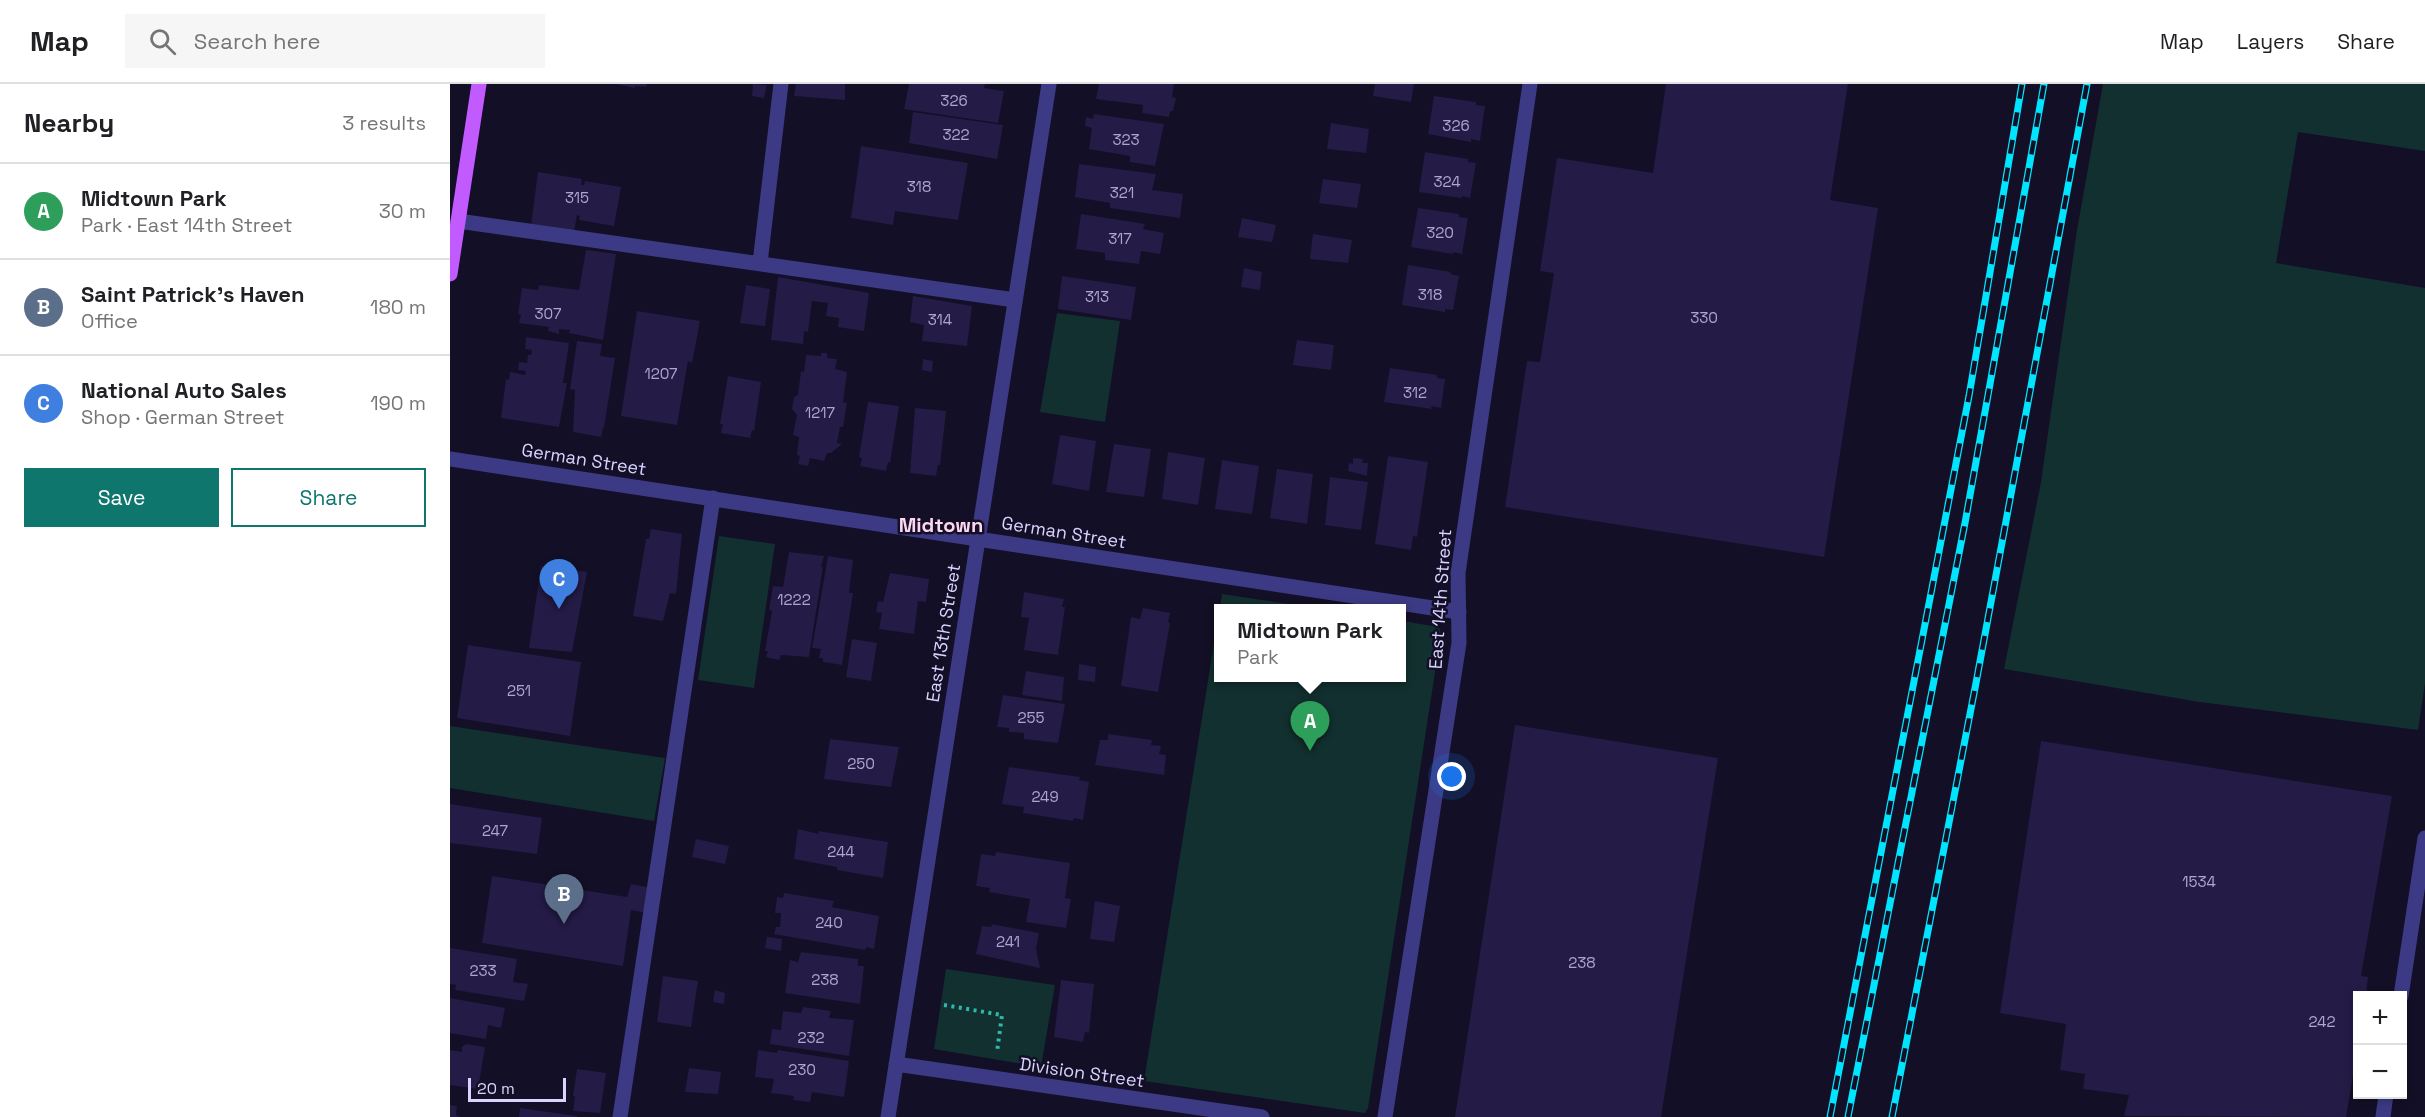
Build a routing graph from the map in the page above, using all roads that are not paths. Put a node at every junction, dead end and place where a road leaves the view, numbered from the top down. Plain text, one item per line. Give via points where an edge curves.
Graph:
1 (479, 84) edge
2 (782, 84) edge
3 (1048, 84) edge
4 (1530, 84) edge
5 (458, 220) junction
6 (760, 263) junction
7 (450, 274) edge
8 (1015, 300) junction
9 (450, 459) edge
10 (713, 498) junction
11 (978, 538) junction
12 (1459, 612) junction
13 (2425, 838) edge
14 (2402, 991) edge
15 (896, 1064) junction
16 (2385, 1099) edge
17 (620, 1117) edge
18 (888, 1117) edge
19 (1262, 1117) edge
20 (1385, 1117) edge
21 (2383, 1117) edge

1 - 5 main road
2 - 6 street
3 - 8 street, East 13th Street
4 - 12 street, East 14th Street via 1458,573
5 - 6 street
5 - 7 main road
6 - 8 street
8 - 11 street, East 13th Street
9 - 10 street, German Street
10 - 11 street, German Street
10 - 17 street
11 - 12 street, German Street
11 - 15 street, East 13th Street
12 - 20 street, East 14th Street via 1460,643
13 - 14 street
15 - 18 street, East 13th Street
15 - 19 street, Division Street
16 - 21 street

